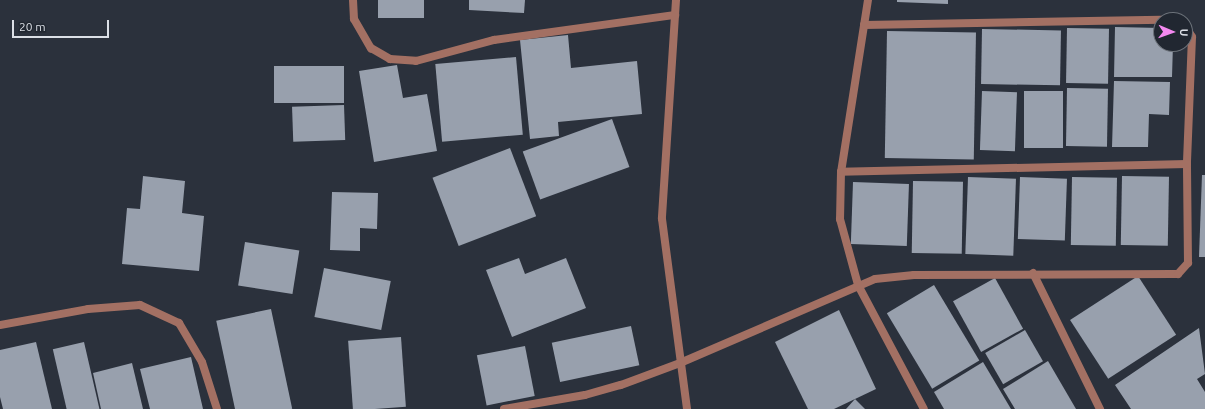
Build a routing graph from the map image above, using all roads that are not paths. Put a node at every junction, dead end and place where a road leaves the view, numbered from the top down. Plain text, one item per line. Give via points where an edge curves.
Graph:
1 (353, 0) edge
2 (676, 0) edge
3 (868, 0) edge
4 (675, 15) junction
5 (1153, 20) edge
6 (864, 25) junction
7 (1191, 52) edge
8 (1187, 164) junction
9 (841, 172) junction
10 (1033, 273) junction
11 (858, 285) junction
12 (0, 325) edge
13 (680, 363) junction
14 (217, 409) edge
15 (504, 409) edge
16 (687, 409) edge
17 (924, 409) edge
18 (1100, 409) edge

1 - 4 street via 354,19 371,48 390,59 416,61 494,40
2 - 4 street
3 - 6 street
4 - 13 street via 662,219
5 - 6 street
6 - 9 street
7 - 8 street
8 - 9 street
8 - 10 street via 1188,263 1178,274
9 - 11 street via 840,219
10 - 11 street via 914,275 874,279
10 - 18 street
11 - 13 street
11 - 17 street
12 - 14 street via 88,309 140,305 179,323 202,362
13 - 15 street via 622,385 585,395
13 - 16 street

